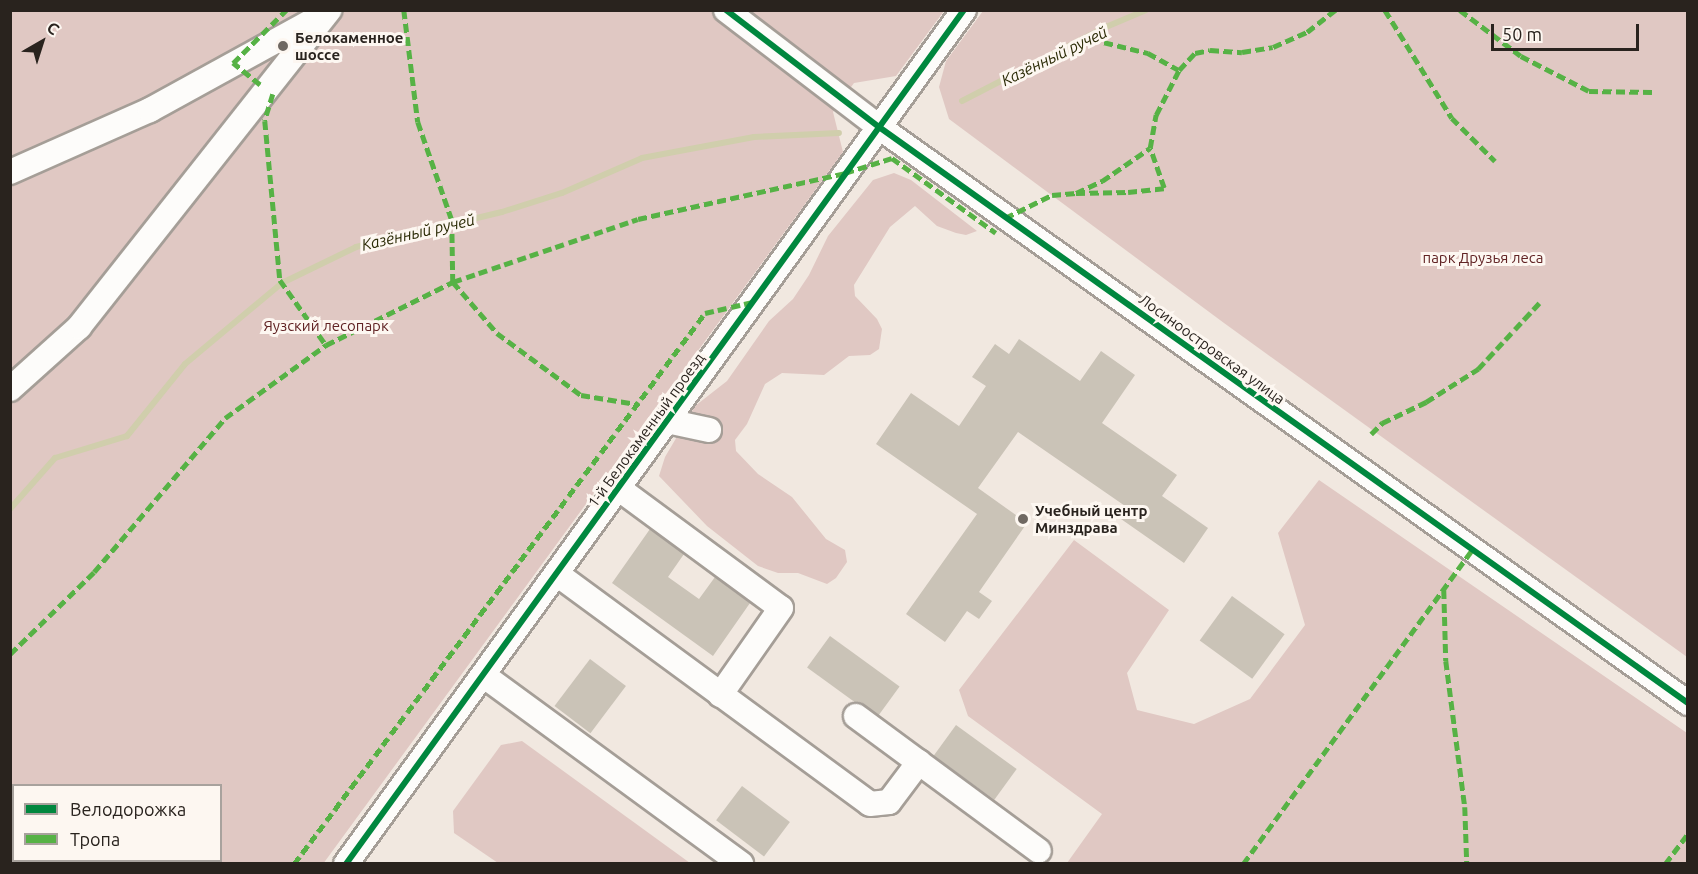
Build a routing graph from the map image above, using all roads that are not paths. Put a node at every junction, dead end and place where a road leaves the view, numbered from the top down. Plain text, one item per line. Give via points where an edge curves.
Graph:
1 (328, 10) edge
2 (726, 10) edge
3 (964, 10) edge
4 (879, 127) junction
5 (10, 172) edge
6 (10, 388) edge
7 (667, 421) junction
8 (709, 430) dead end
9 (618, 488) junction
10 (557, 574) junction
11 (483, 675) junction
12 (720, 695) junction
13 (1688, 703) edge
14 (856, 716) dead end
15 (919, 762) junction
16 (1039, 851) dead end
17 (346, 864) edge
18 (741, 864) edge

1 - 5 street via 150,110
1 - 6 street via 79,327
2 - 4 street, Лосиноостровская улица
3 - 4 street, 1-й Белокаменный проезд
4 - 7 street, 1-й Белокаменный проезд
4 - 13 street, Лосиноостровская улица
7 - 8 street
7 - 9 street, 1-й Белокаменный проезд
9 - 10 street, 1-й Белокаменный проезд
9 - 12 street via 781,609
10 - 11 street, 1-й Белокаменный проезд
10 - 12 street
11 - 17 street, 1-й Белокаменный проезд
11 - 18 street
12 - 15 street via 870,804 889,802
14 - 15 street
15 - 16 street

